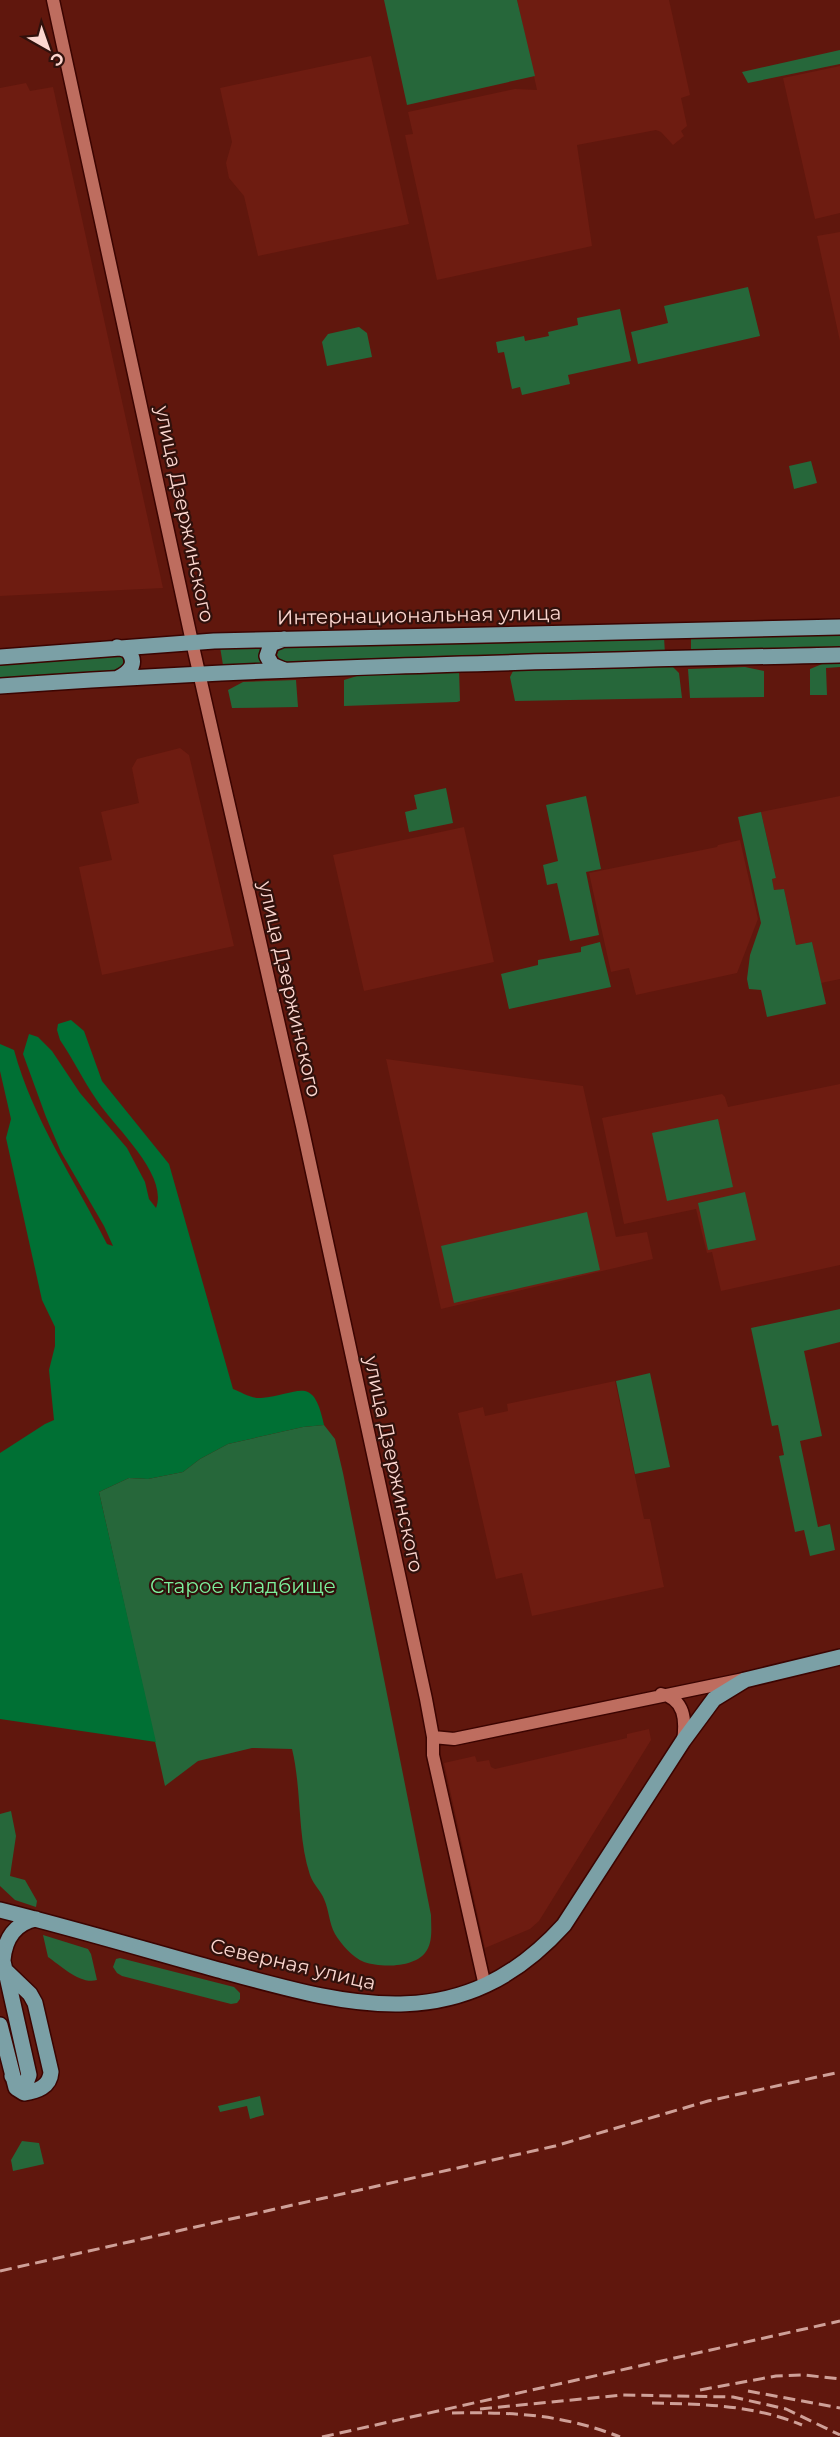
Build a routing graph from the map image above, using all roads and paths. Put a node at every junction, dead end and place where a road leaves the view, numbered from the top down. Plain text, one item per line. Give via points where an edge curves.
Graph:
1 (53, 0) edge
2 (840, 627) edge
3 (284, 639) junction
4 (192, 642) junction
5 (117, 647) junction
6 (840, 655) edge
7 (0, 657) edge
8 (284, 670) junction
9 (199, 674) junction
10 (118, 678) junction
11 (0, 686) edge
12 (840, 1657) edge
13 (757, 1676) junction
14 (661, 1694) junction
15 (433, 1737) junction
16 (683, 1741) junction
17 (0, 1910) edge
18 (36, 1919) junction
19 (0, 1947) edge
20 (4, 1966) junction
21 (485, 1986) junction
22 (0, 2025) edge
23 (12, 2076) junction

1 - 4 street, улица Дзержинского
2 - 3 main road, Интернациональная улица
3 - 4 main road, Интернациональная улица
3 - 8 main road via 271,644 267,656
4 - 5 main road, Интернациональная улица
4 - 9 street, улица Дзержинского
5 - 7 main road, Интернациональная улица
5 - 10 main road via 130,653 133,663
6 - 8 main road
8 - 9 main road
9 - 10 main road
9 - 15 street, улица Дзержинского via 302,1126
10 - 11 main road
12 - 13 main road, Северная улица
13 - 14 street, Северная улица
13 - 16 main road, Северная улица via 714,1699
14 - 15 street, Северная улица via 454,1739
14 - 16 street via 672,1698 682,1710
15 - 21 street, улица Дзержинского via 433,1755
16 - 21 main road, Северная улица via 564,1925 530,1959
17 - 18 main road, Северная улица
18 - 20 main road via 13,1932 4,1948
18 - 21 main road, Северная улица via 258,1981 358,2002 434,2002
19 - 20 main road
20 - 23 main road via 29,2075 26,2083 20,2084
20 - 23 main road via 33,1997 51,2072 50,2080 41,2089 24,2093 16,2088
22 - 23 main road

